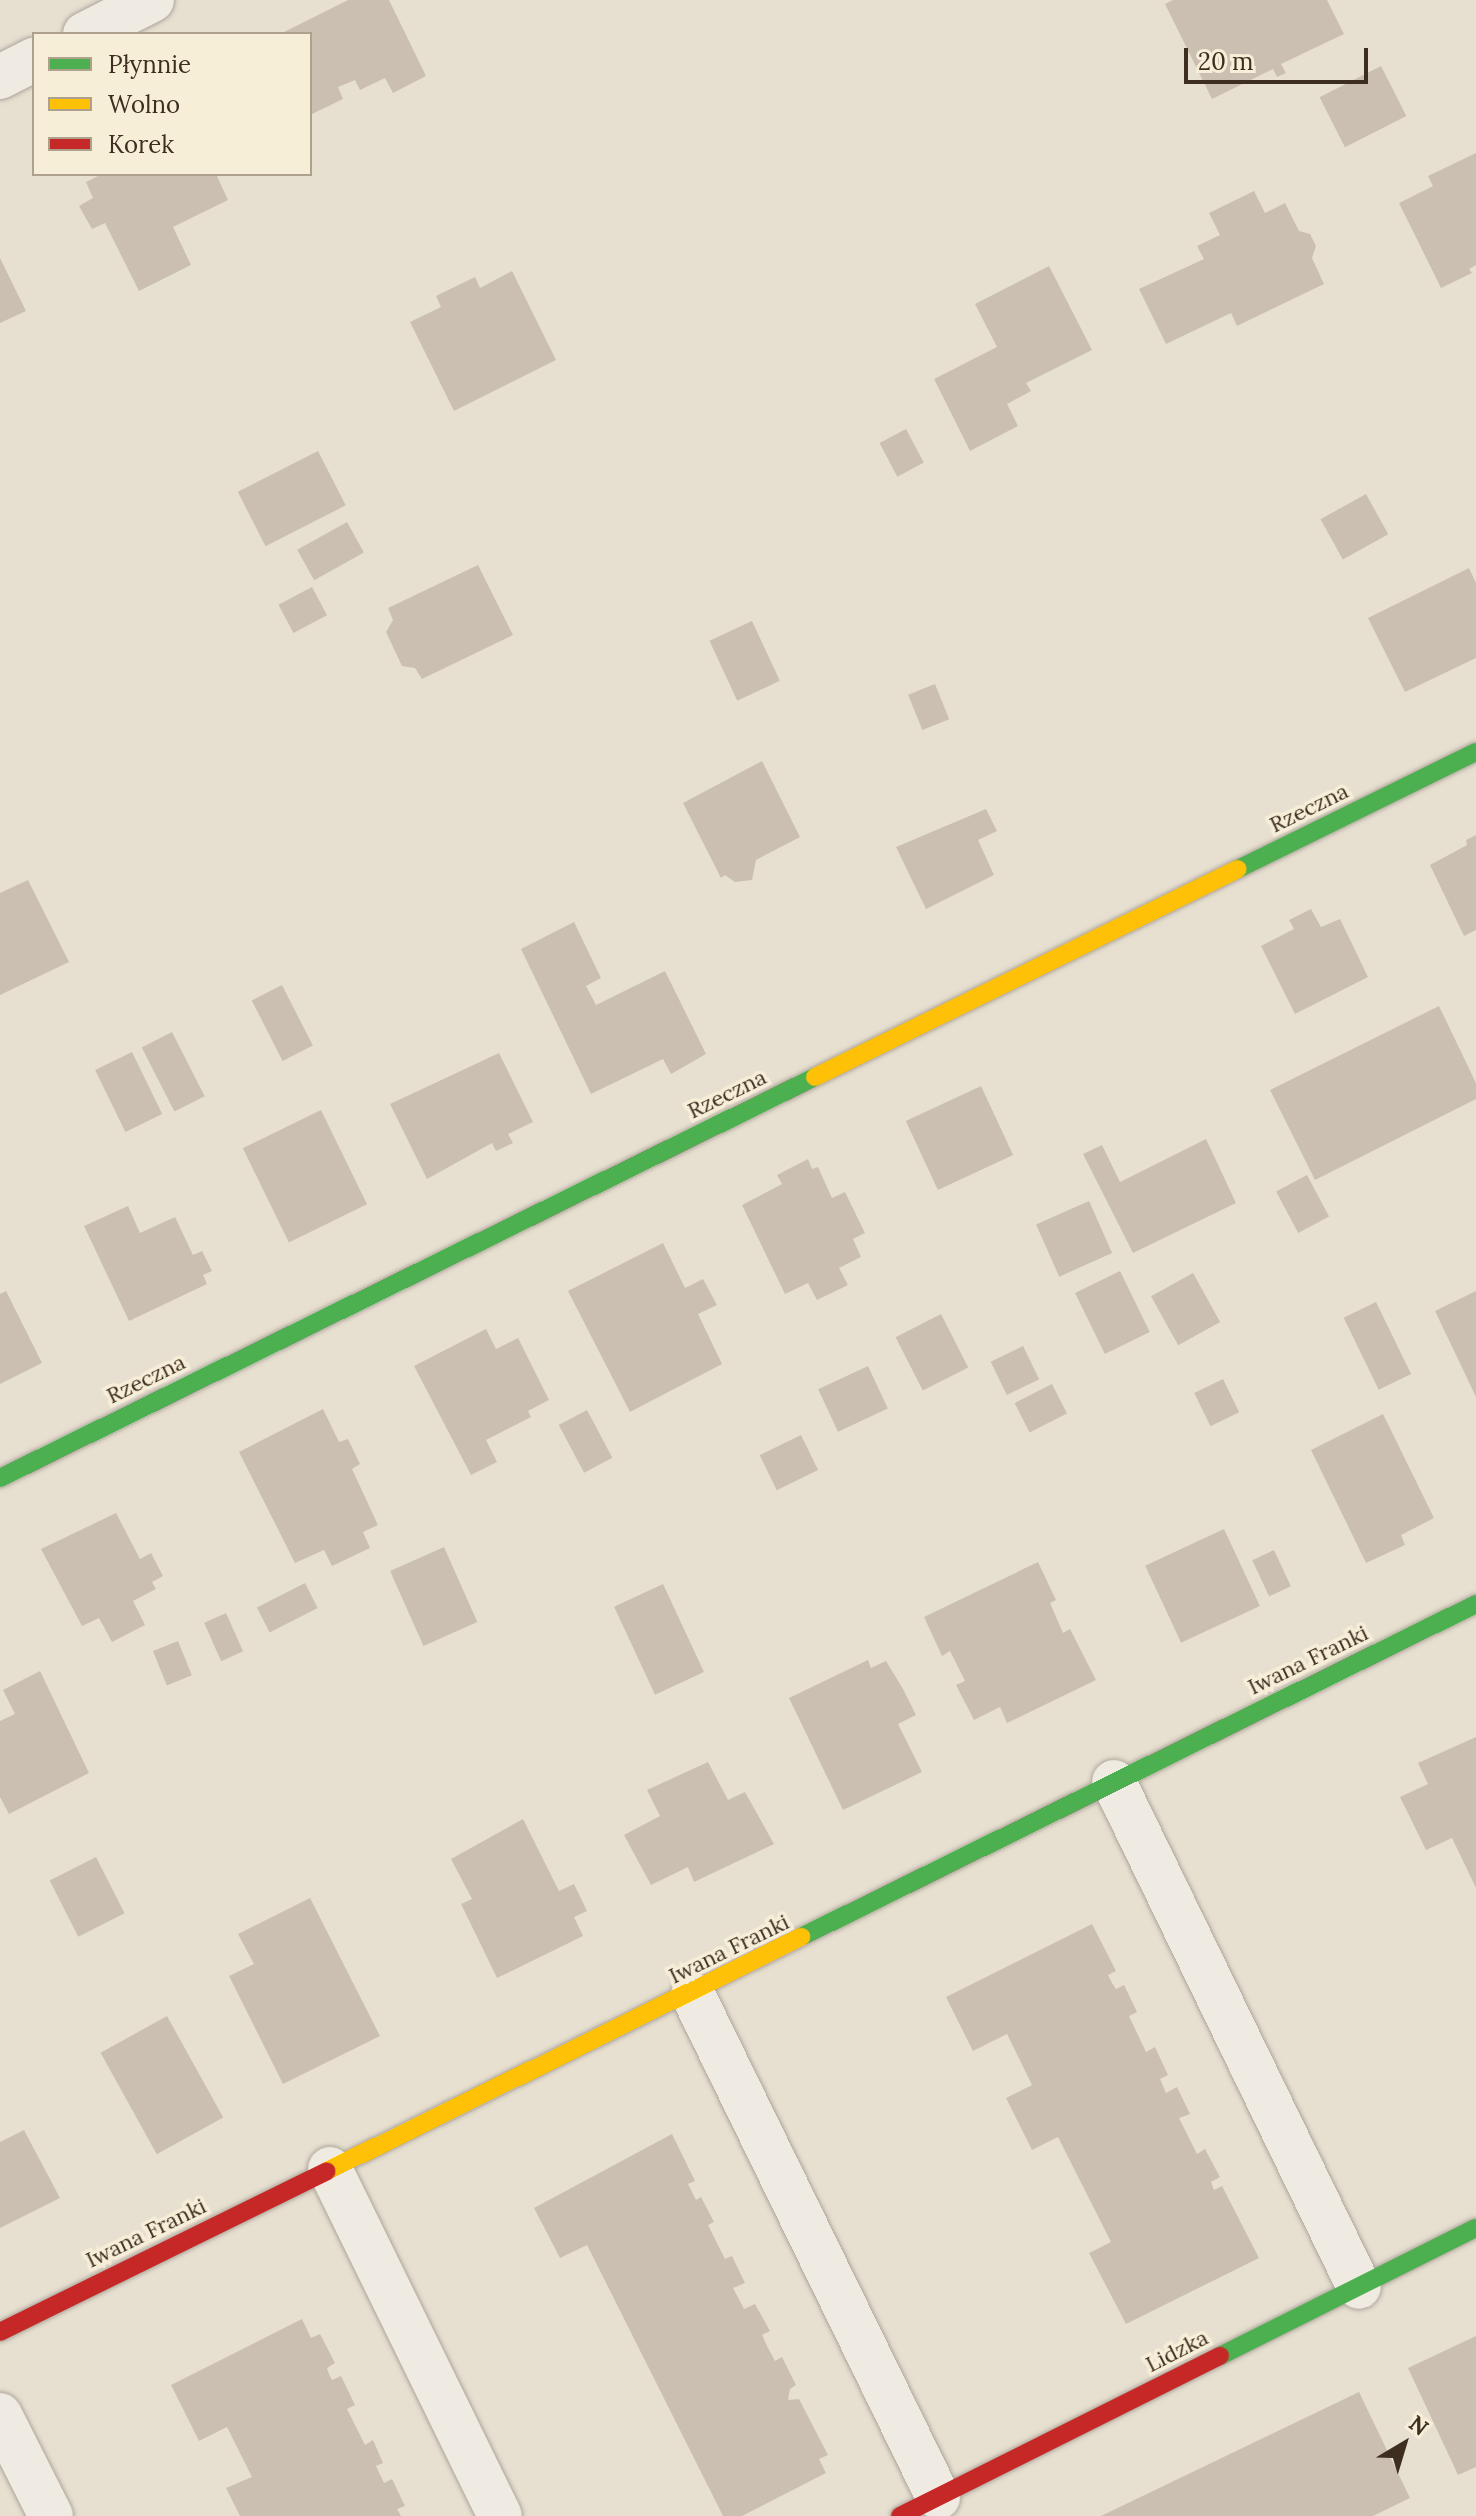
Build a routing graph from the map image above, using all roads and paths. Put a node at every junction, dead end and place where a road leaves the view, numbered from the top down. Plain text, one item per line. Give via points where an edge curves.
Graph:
1 (152, 0) edge
2 (89, 32) edge
3 (32, 61) edge
4 (0, 77) edge
5 (1476, 752) edge
6 (0, 1478) edge
7 (1476, 1604) edge
8 (1114, 1782) junction
9 (693, 1995) junction
10 (330, 2169) junction
11 (1476, 2228) edge
12 (1359, 2287) junction
13 (0, 2332) edge
14 (0, 2415) edge
15 (919, 2507) edge
16 (51, 2516) edge
17 (500, 2516) edge

1 - 2 street
3 - 4 street
5 - 6 street, Rzeczna
7 - 8 street, Iwana Franki
8 - 9 street, Iwana Franki
8 - 12 street
9 - 10 street, Iwana Franki
9 - 15 street
10 - 13 street, Iwana Franki
10 - 17 street
11 - 12 street, Lidzka
12 - 15 street, Lidzka
14 - 16 street

